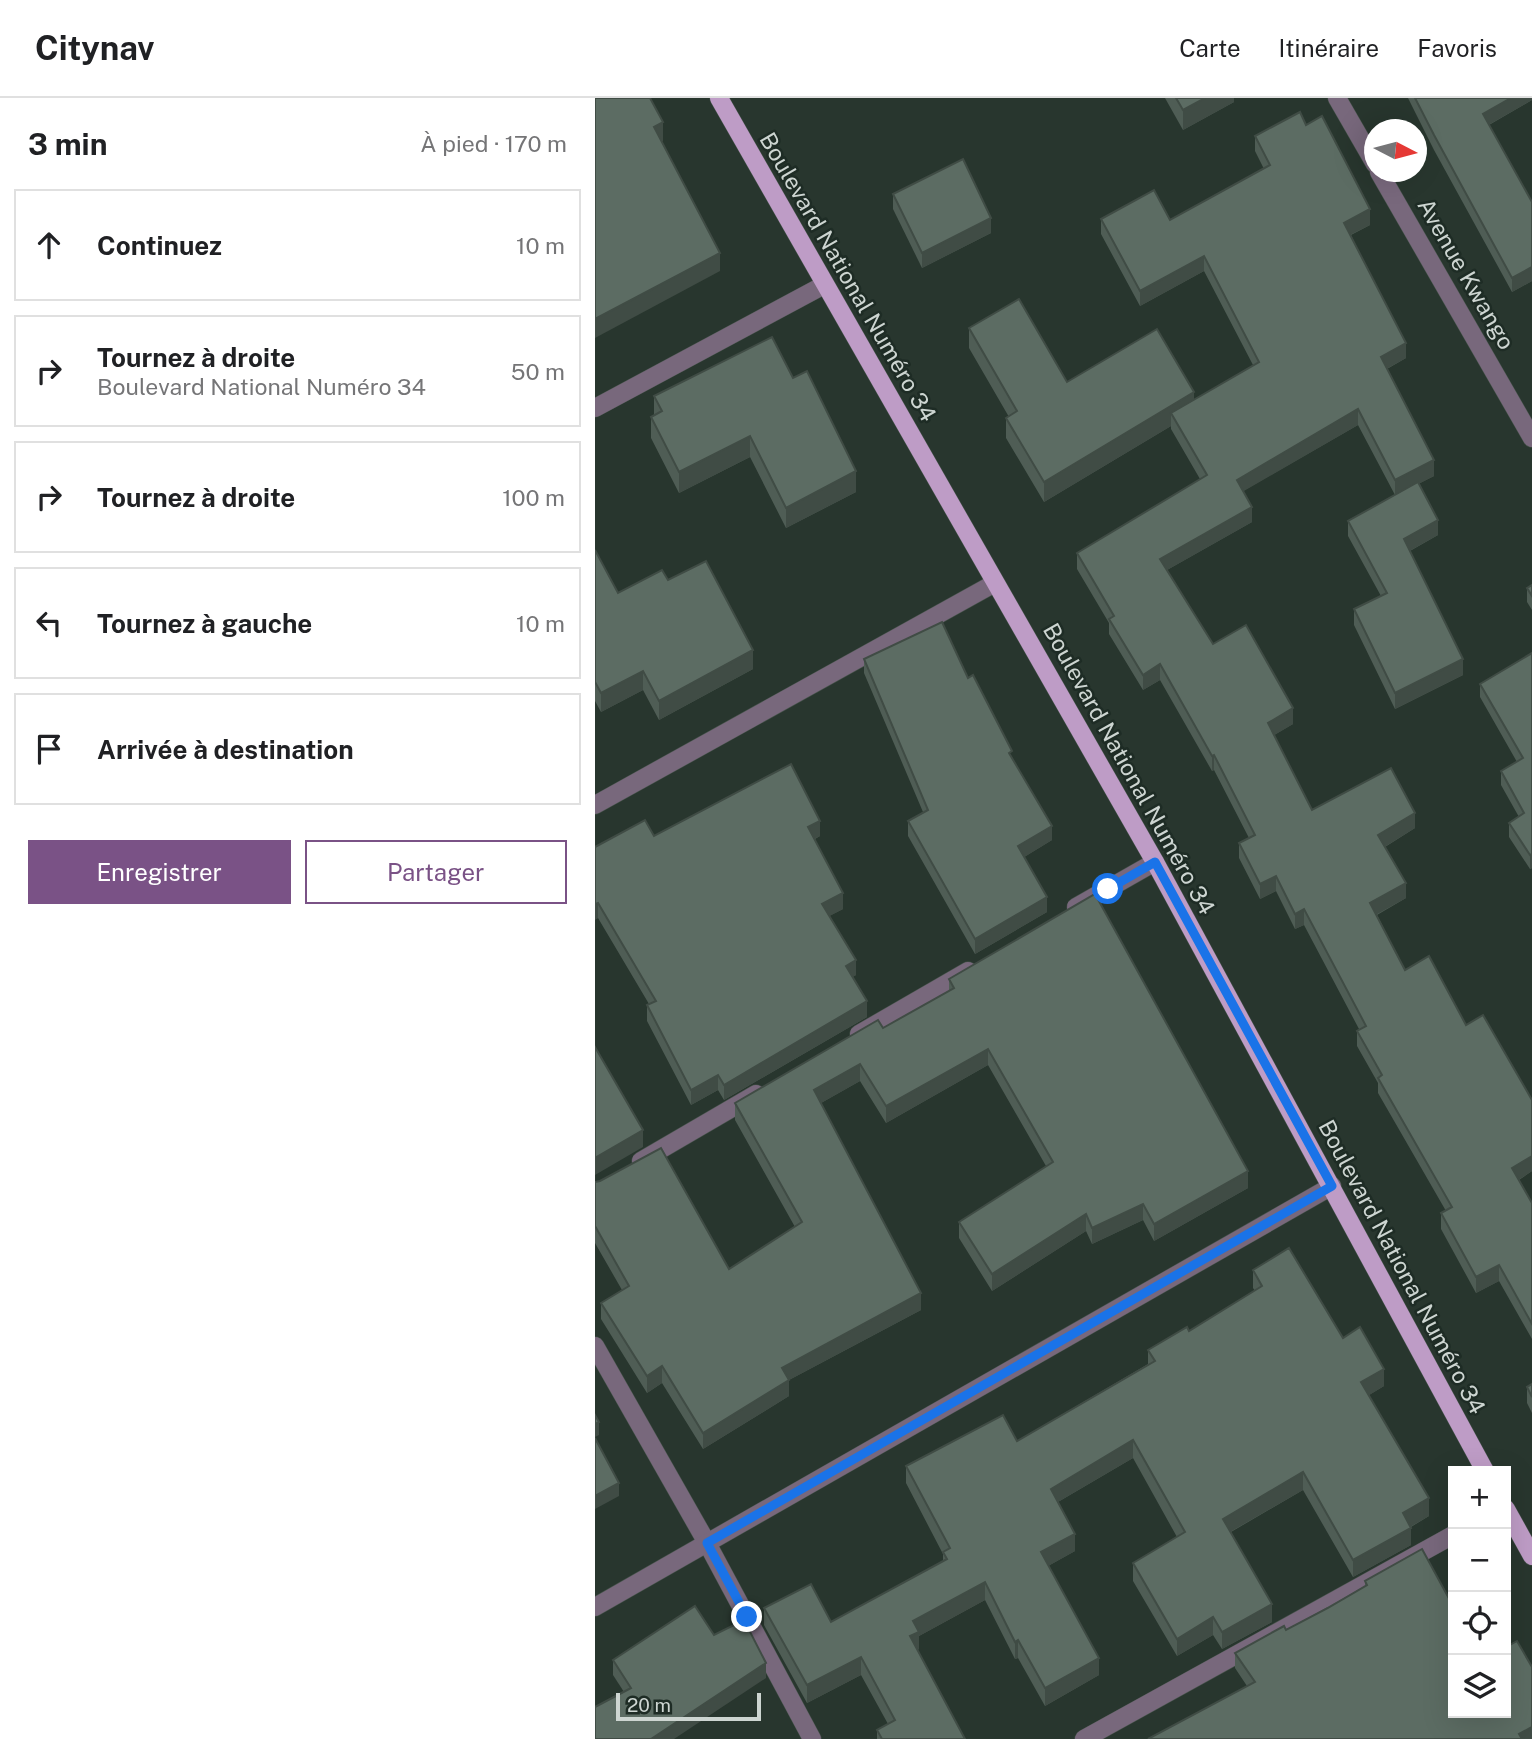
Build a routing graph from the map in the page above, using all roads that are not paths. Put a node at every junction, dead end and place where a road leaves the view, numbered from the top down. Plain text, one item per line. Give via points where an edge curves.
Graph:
1 (719, 98) edge
2 (1337, 98) edge
3 (1364, 146) edge
4 (1384, 182) edge
5 (824, 285) junction
6 (595, 408) edge
7 (1532, 438) edge
8 (995, 583) junction
9 (595, 805) edge
10 (1155, 862) junction
11 (1060, 917) edge
12 (988, 959) edge
13 (845, 1042) edge
14 (774, 1084) edge
15 (631, 1167) edge
16 (1332, 1186) junction
17 (595, 1346) edge
18 (1482, 1466) edge
19 (1511, 1518) edge
20 (1448, 1538) edge
21 (707, 1543) junction
22 (1532, 1556) edge
23 (595, 1607) edge
24 (812, 1739) edge
25 (1084, 1739) edge

1 - 5 main road, Boulevard National Numéro 34
2 - 3 street
4 - 7 street, Avenue Kwango
5 - 6 street
5 - 8 main road, Boulevard National Numéro 34
8 - 9 street
8 - 10 main road, Boulevard National Numéro 34
10 - 11 street
10 - 16 main road, Boulevard National Numéro 34
12 - 13 street
14 - 15 street
16 - 18 main road, Boulevard National Numéro 34
16 - 21 street
17 - 21 street
19 - 22 main road
20 - 25 street
21 - 23 street
21 - 24 street

